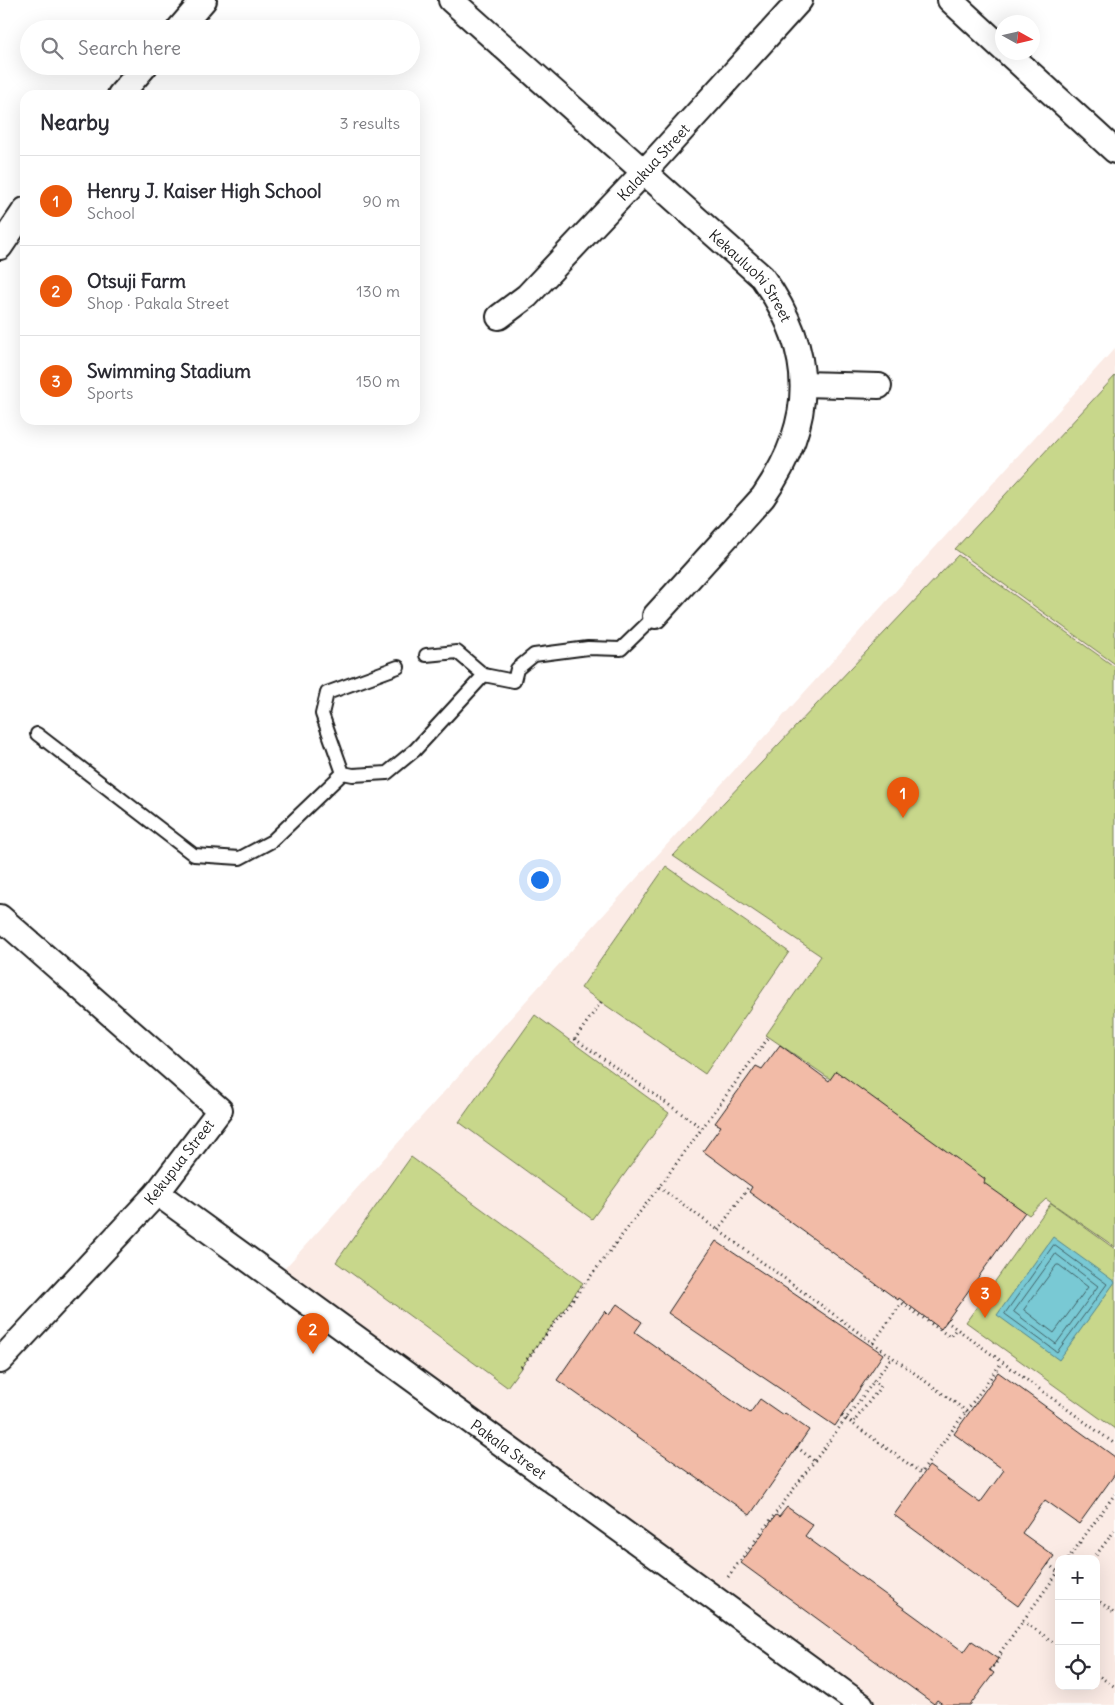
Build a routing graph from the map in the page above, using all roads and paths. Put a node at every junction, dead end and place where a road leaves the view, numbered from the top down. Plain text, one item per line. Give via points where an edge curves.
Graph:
1 (204, 0) edge
2 (450, 0) edge
3 (800, 0) edge
4 (950, 0) edge
5 (187, 20) edge
6 (995, 42) edge
7 (1016, 60) edge
8 (137, 75) edge
9 (124, 90) edge
10 (1115, 151) edge
11 (645, 171) junction
12 (20, 217) edge
13 (0, 247) edge
14 (499, 317) dead end
15 (802, 384) junction
16 (878, 386) dead end
17 (655, 616) joint
18 (426, 655) dead end
19 (398, 667) dead end
20 (484, 675) junction
21 (37, 734) dead end
22 (344, 773) junction
23 (0, 917) edge
24 (601, 1002) dead end
25 (769, 1037) dead end
26 (702, 1128) junction
27 (750, 1185) dead end
28 (659, 1187) junction
29 (157, 1193) junction
30 (718, 1230) junction
31 (946, 1321) dead end
32 (957, 1328) junction
33 (873, 1343) junction
34 (892, 1357) junction
35 (0, 1361) edge
36 (1002, 1362) junction
37 (521, 1367) dead end
38 (874, 1381) junction
39 (968, 1412) junction
40 (844, 1417) junction
41 (853, 1423) junction
42 (1115, 1444) edge
43 (797, 1447) dead end
44 (814, 1461) junction
45 (1115, 1494) edge
46 (1115, 1530) edge
47 (1071, 1555) edge
48 (1096, 1555) edge
49 (1048, 1564) dead end
50 (1055, 1569) edge
51 (1055, 1577) edge
52 (727, 1579) dead end
53 (1100, 1603) edge
54 (1115, 1613) edge
55 (1023, 1621) junction
56 (1058, 1645) edge
57 (990, 1671) dead end
58 (1100, 1677) edge
59 (1115, 1687) edge
60 (861, 1705) edge

1 - 5 street
2 - 11 street, Kekauluohi Street
3 - 11 street, Kalakua Street
4 - 6 street
7 - 10 street
8 - 9 street
11 - 14 street, Kalakua Street via 527,296
11 - 15 street, Kekauluohi Street via 762,277 789,322 798,347
12 - 13 street
15 - 16 street
15 - 17 street, Kekauluohi Street via 798,426 779,475 764,497
17 - 20 lane via 621,649 588,648 534,655 517,669 514,681
18 - 20 lane via 457,652
19 - 22 lane via 327,692 322,714
20 - 22 lane via 415,750 387,773
21 - 22 lane via 194,855 240,858 272,841
23 - 29 street, Kekupua Street via 220,1110
24 - 26 path via 575,1039
25 - 26 path
26 - 28 path
27 - 30 path
28 - 30 path
28 - 37 path
29 - 35 street, Kekupua Street
29 - 60 street, Pakala Street
30 - 33 path
31 - 32 path
32 - 33 path via 950,1337 902,1303
32 - 36 path
33 - 34 path
34 - 38 path
34 - 39 path
36 - 39 path
36 - 42 path
38 - 40 path
38 - 41 path, bridge via 881,1386
39 - 41 path via 922,1473
40 - 41 path, bridge
40 - 44 path
43 - 44 path
44 - 52 path
45 - 47 path
46 - 48 path
49 - 50 path
51 - 55 path
53 - 54 path
55 - 56 path
55 - 57 path
58 - 59 path

